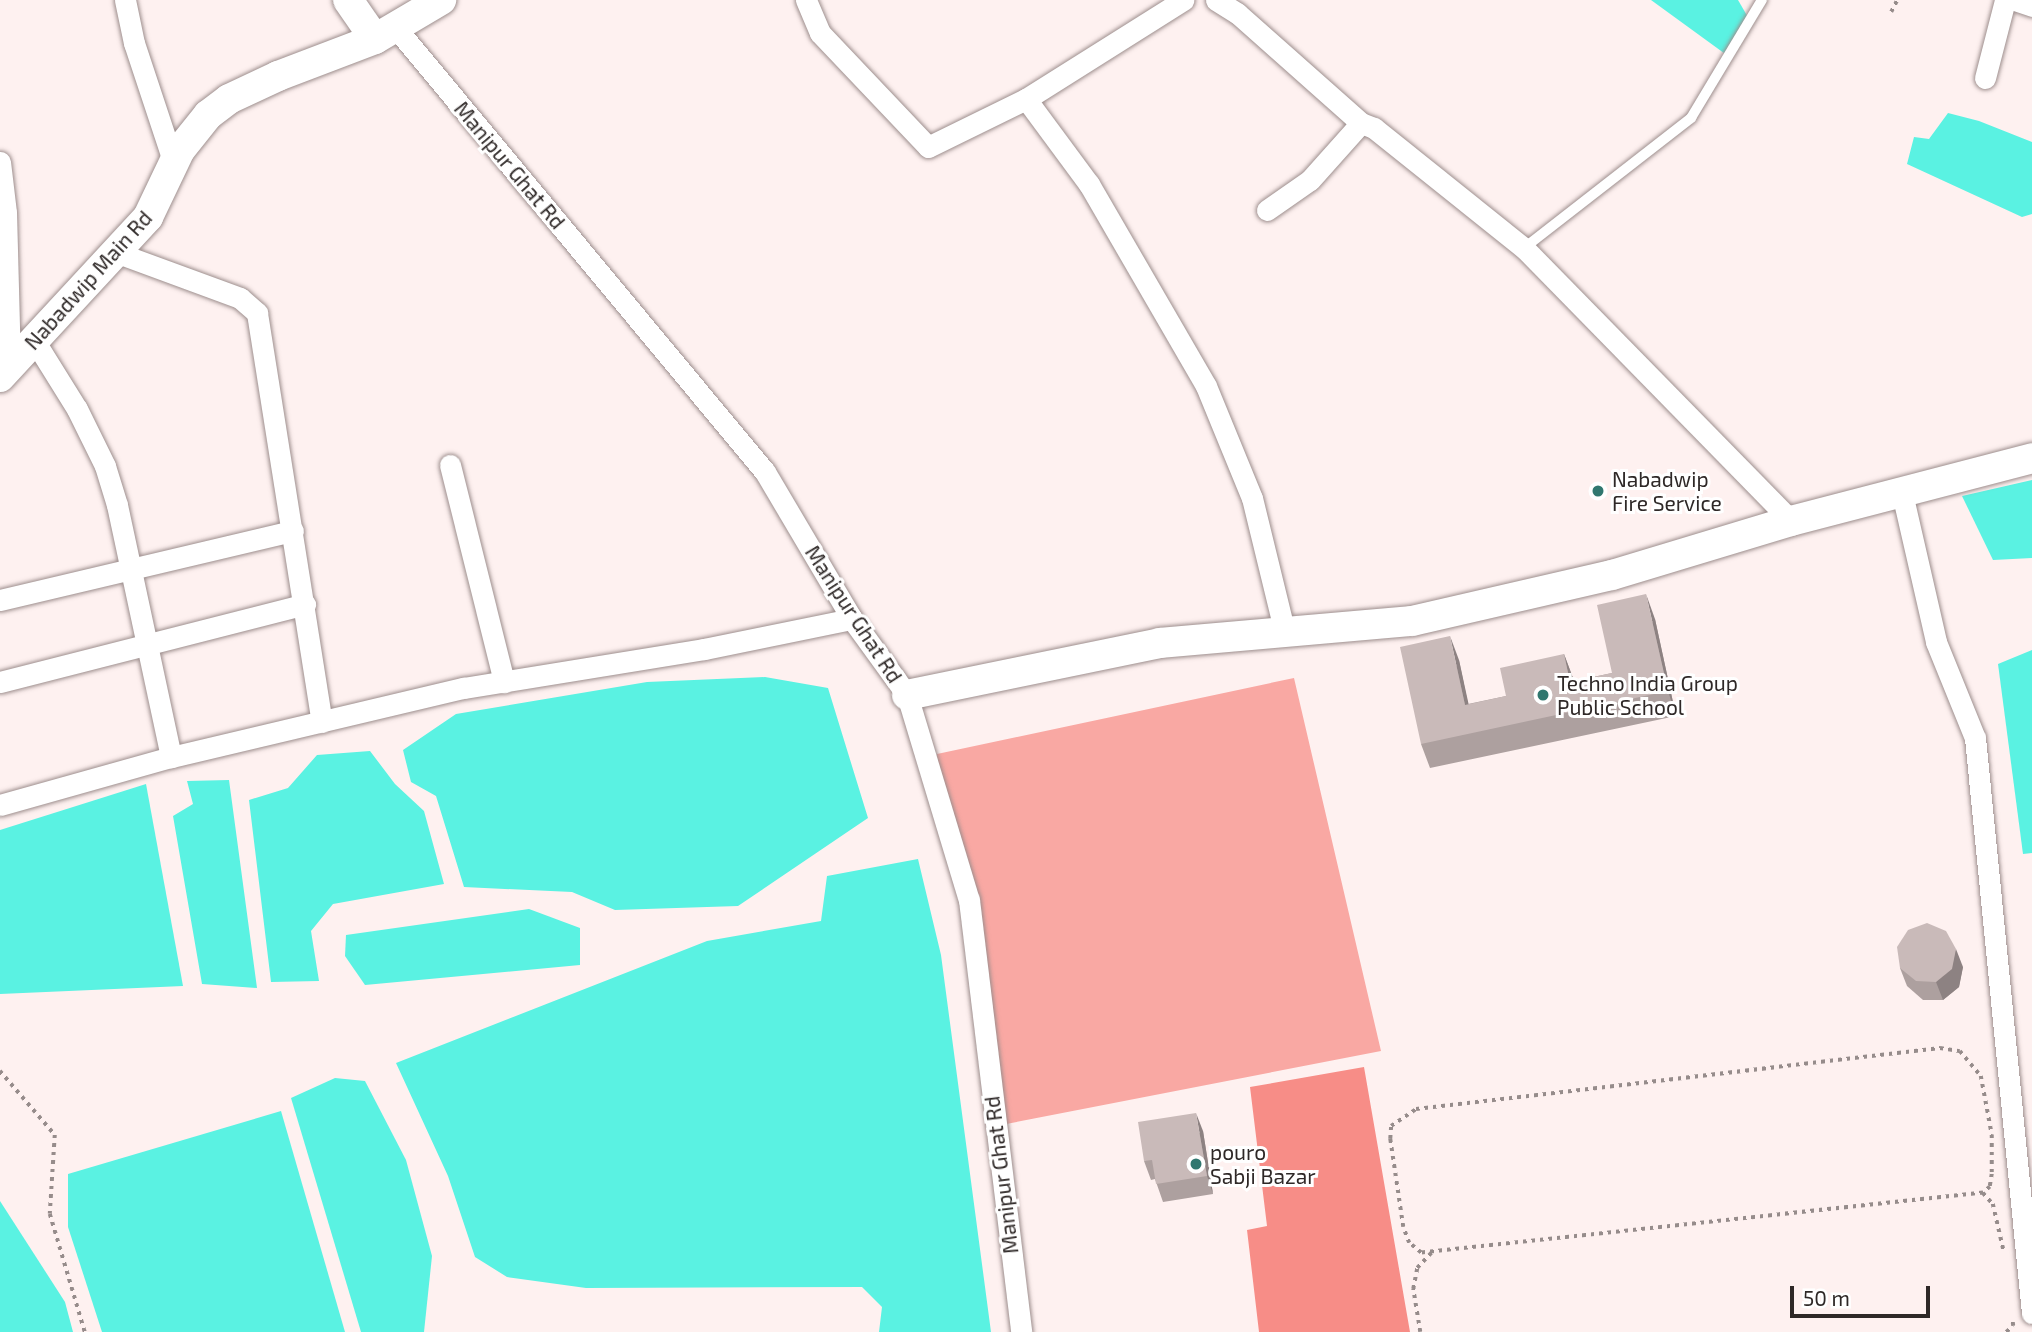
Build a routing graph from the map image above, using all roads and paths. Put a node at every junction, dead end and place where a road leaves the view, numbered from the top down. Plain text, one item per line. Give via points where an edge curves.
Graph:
1 (125, 0) edge
2 (348, 0) edge
3 (441, 0) edge
4 (806, 0) edge
5 (1183, 0) edge
6 (1216, 0) edge
7 (1762, 0) edge
8 (1897, 0) edge
9 (2005, 0) edge
10 (2015, 0) edge
11 (2032, 5) edge
12 (1891, 12) dead end
13 (385, 33) junction
14 (1985, 78) dead end
15 (1026, 99) junction
16 (1361, 123) junction
17 (0, 162) edge
18 (174, 164) junction
19 (1267, 210) dead end
20 (1524, 248) junction
21 (115, 253) junction
22 (34, 340) junction
23 (5, 371) edge
24 (2032, 458) edge
25 (450, 465) dead end
26 (1902, 493) junction
27 (1791, 521) junction
28 (293, 531) junction
29 (128, 569) junction
30 (0, 600) edge
31 (305, 604) junction
32 (852, 619) junction
33 (1286, 633) junction
34 (145, 645) junction
35 (0, 682) edge
36 (504, 682) junction
37 (907, 695) junction
38 (322, 722) junction
39 (171, 757) junction
40 (0, 805) edge
41 (0, 1071) edge
42 (1983, 1193) junction
43 (1432, 1252) junction
44 (2006, 1259) dead end
45 (2022, 1313) edge
46 (85, 1332) edge
47 (1021, 1332) edge
48 (1420, 1332) edge
49 (2006, 1332) edge

1 - 18 street via 134,43
2 - 13 street
3 - 13 street, Nabadwip Main Rd
4 - 15 street via 820,33 928,147
5 - 15 street
6 - 16 street via 1237,13
7 - 20 lane via 1691,118
8 - 12 path
9 - 14 street
10 - 11 street
13 - 18 street, Nabadwip Main Rd via 229,99 189,136
13 - 32 street, Manipur Ghat Rd via 765,471
15 - 33 street via 1089,184 1206,386 1252,498
16 - 19 street via 1310,180
16 - 20 street via 1374,128
17 - 23 street via 6,212
18 - 21 street, Nabadwip Main Rd via 148,217
20 - 27 street
21 - 22 street, Nabadwip Main Rd
21 - 28 street via 240,298 257,313
22 - 23 street, Nabadwip Main Rd
22 - 29 street via 77,409 105,466
24 - 26 street
25 - 36 street
26 - 27 street
26 - 45 street via 1936,642 1975,738
27 - 33 street via 1612,575 1412,621
28 - 29 street
28 - 31 street
29 - 30 street
29 - 34 street
31 - 34 street
31 - 38 street
32 - 36 street
32 - 37 street, Manipur Ghat Rd
33 - 37 street via 1160,643
34 - 35 street
34 - 39 street
36 - 38 street
37 - 47 street, Manipur Ghat Rd via 969,900
38 - 39 street
39 - 40 street
41 - 46 path via 55,1135 50,1214
42 - 43 path
42 - 43 path via 1990,1188 1992,1135 1980,1076 1960,1051 1940,1048 1416,1109 1391,1126 1390,1139 1403,1227 1409,1243 1421,1253
42 - 44 path via 1993,1204
43 - 48 path via 1417,1268 1413,1289
45 - 49 path

